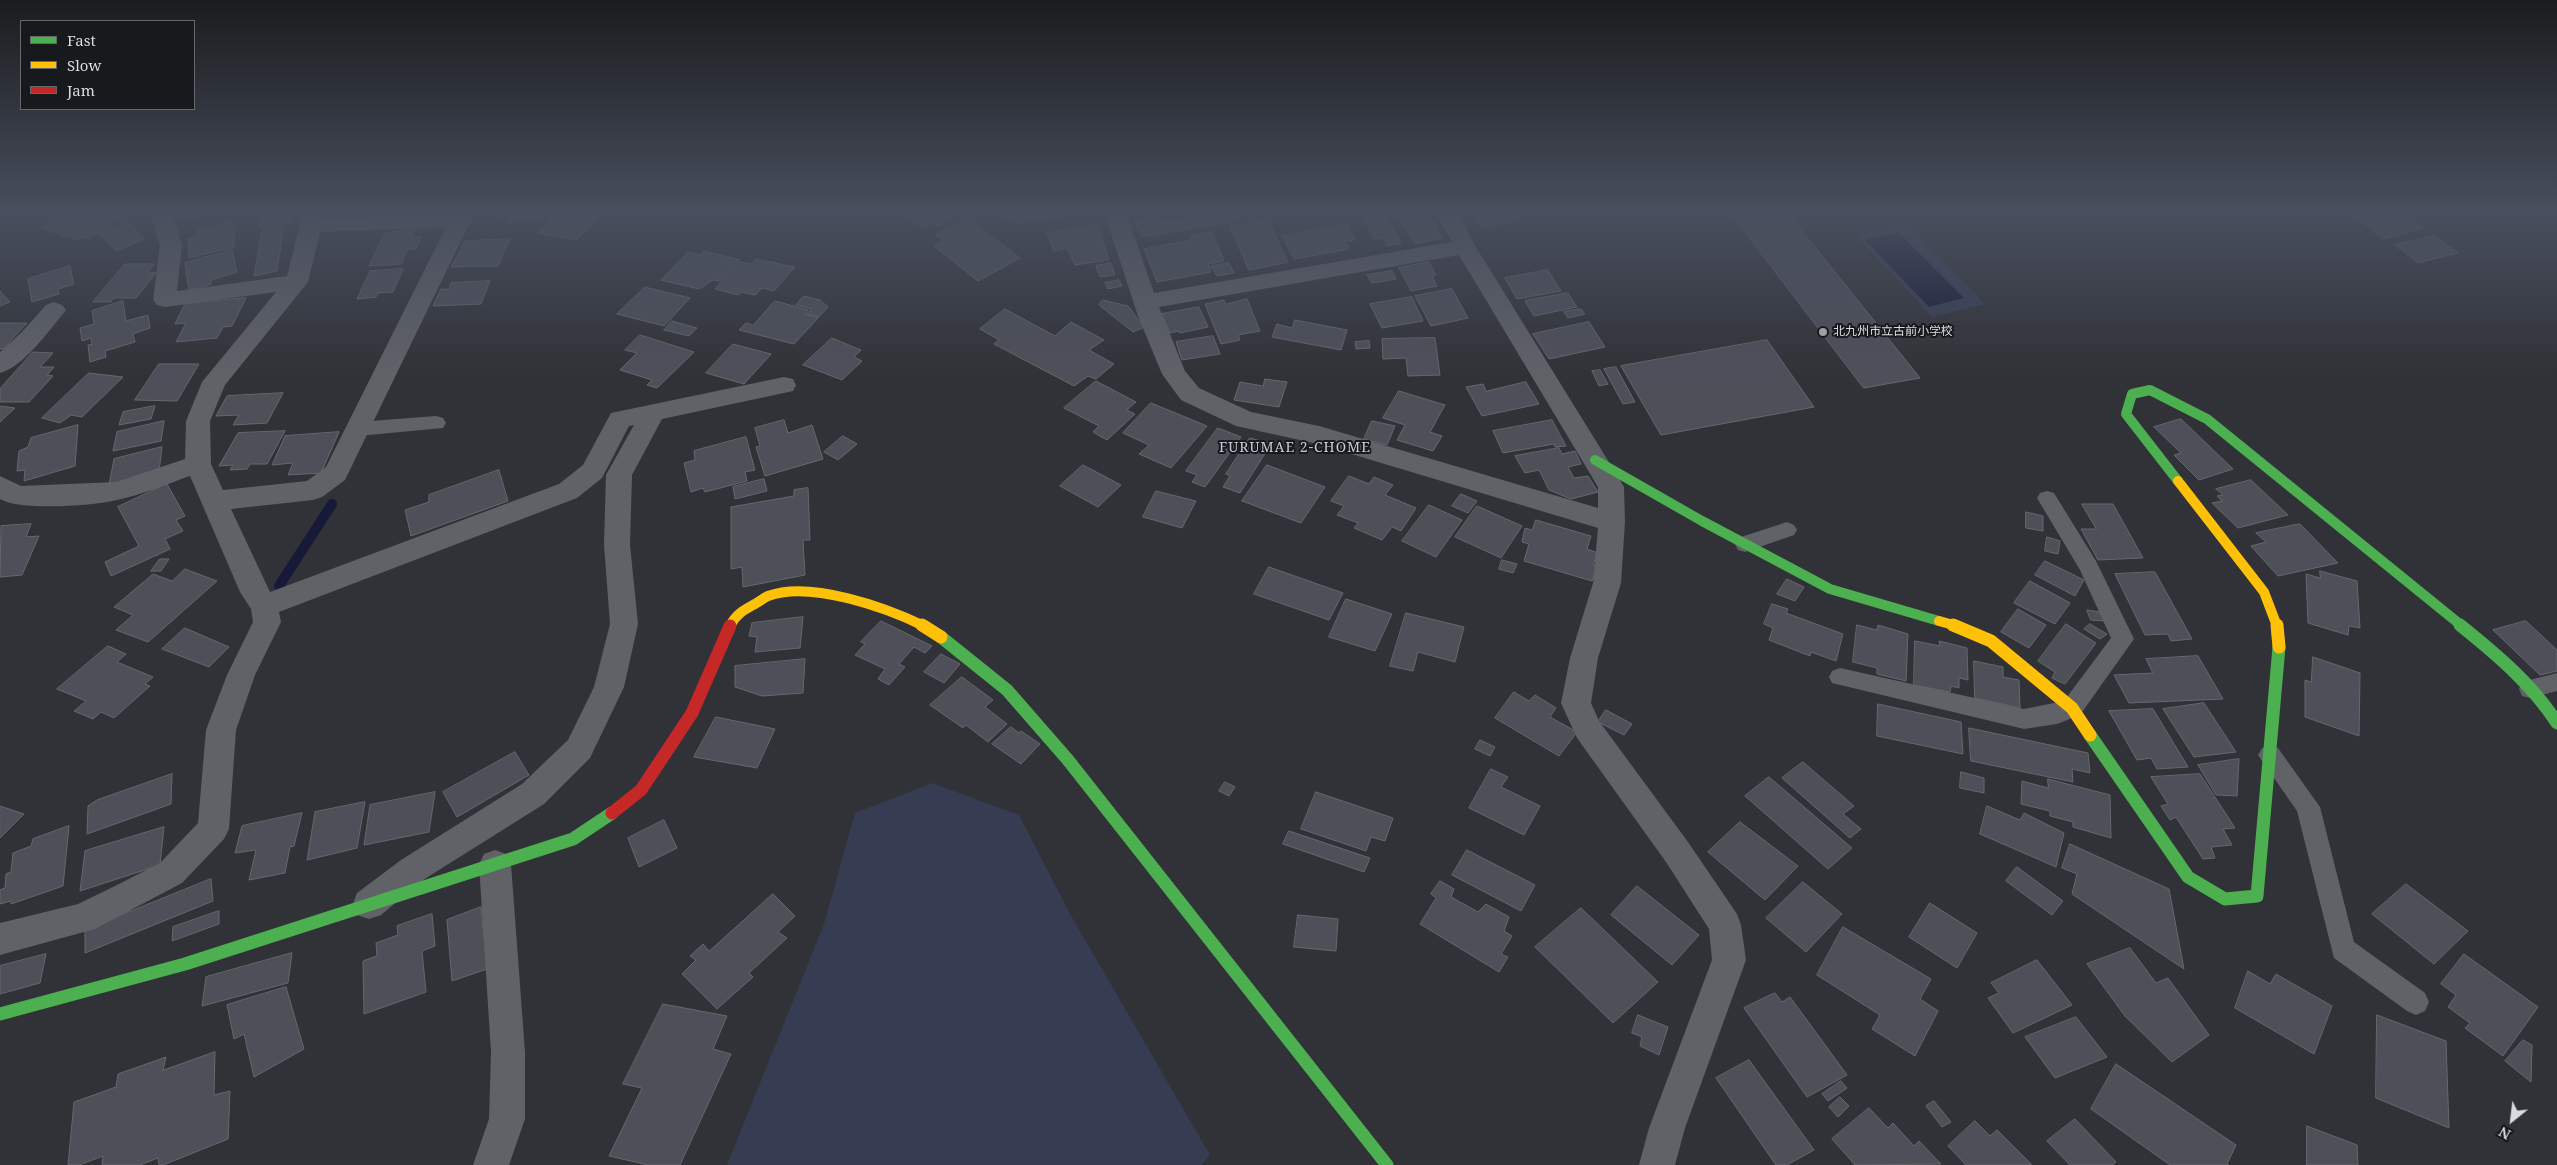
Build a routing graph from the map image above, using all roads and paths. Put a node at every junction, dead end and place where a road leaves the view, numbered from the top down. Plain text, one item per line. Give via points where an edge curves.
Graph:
1 (169, 266) edge
2 (301, 266) edge
3 (437, 266) edge
4 (1134, 266) edge
5 (1353, 266) edge
6 (1477, 266) edge
7 (297, 282) junction
8 (1146, 302) junction
9 (54, 310) dead end
10 (0, 365) edge
11 (784, 385) dead end
12 (654, 411) junction
13 (436, 423) dead end
14 (358, 429) junction
15 (1595, 460) junction
16 (198, 464) junction
17 (3, 496) edge
18 (2047, 498) dead end
19 (214, 501) junction
20 (1612, 522) junction
21 (1786, 530) dead end
22 (1745, 544) junction
23 (264, 606) junction
24 (1840, 677) dead end
25 (2557, 682) edge
26 (2530, 689) junction
27 (2072, 708) junction
28 (2557, 723) edge
29 (2270, 755) junction
30 (495, 864) junction
31 (369, 904) junction
32 (0, 939) edge
33 (2416, 1002) dead end
34 (0, 1014) edge
35 (491, 1165) edge
36 (1387, 1165) edge
37 (1657, 1165) edge

1 - 7 street via 165,300
2 - 7 street
3 - 14 street
4 - 8 street
5 - 8 street
6 - 15 street
7 - 16 street via 214,382 198,421
8 - 20 street via 1174,374 1190,394 1215,408 1245,420 1319,435
9 - 10 street
11 - 12 street
12 - 23 street via 620,419 593,471 568,491
12 - 31 street via 619,475 617,545 624,624 609,687 579,748 534,794 412,870
13 - 14 lane
14 - 19 street via 336,473 313,490
15 - 20 street via 1611,487
15 - 22 street
16 - 17 street via 117,491
16 - 19 street
18 - 27 lane via 2089,567 2123,639
19 - 23 street via 254,592
20 - 37 street via 1607,583 1584,658 1576,703 1588,729 1725,925 1729,960 1667,1128
21 - 22 lane
22 - 27 street via 1830,588 1960,627 1990,641
23 - 32 street via 267,622 241,675 221,730 213,829 171,873 126,897 83,918
24 - 27 lane via 2024,719
25 - 26 lane
26 - 28 street
26 - 29 street via 2500,657 2207,419 2150,390 2132,394 2126,414 2264,592 2279,630
27 - 29 street via 2188,877 2225,899 2257,896
29 - 33 lane via 2308,807 2343,949
30 - 31 street
30 - 35 street via 508,1052 507,1119
30 - 36 street via 572,839 605,819 641,790 692,714 736,613 772,595 818,593 867,602 930,628 1007,690 1068,760
31 - 34 street via 185,964

